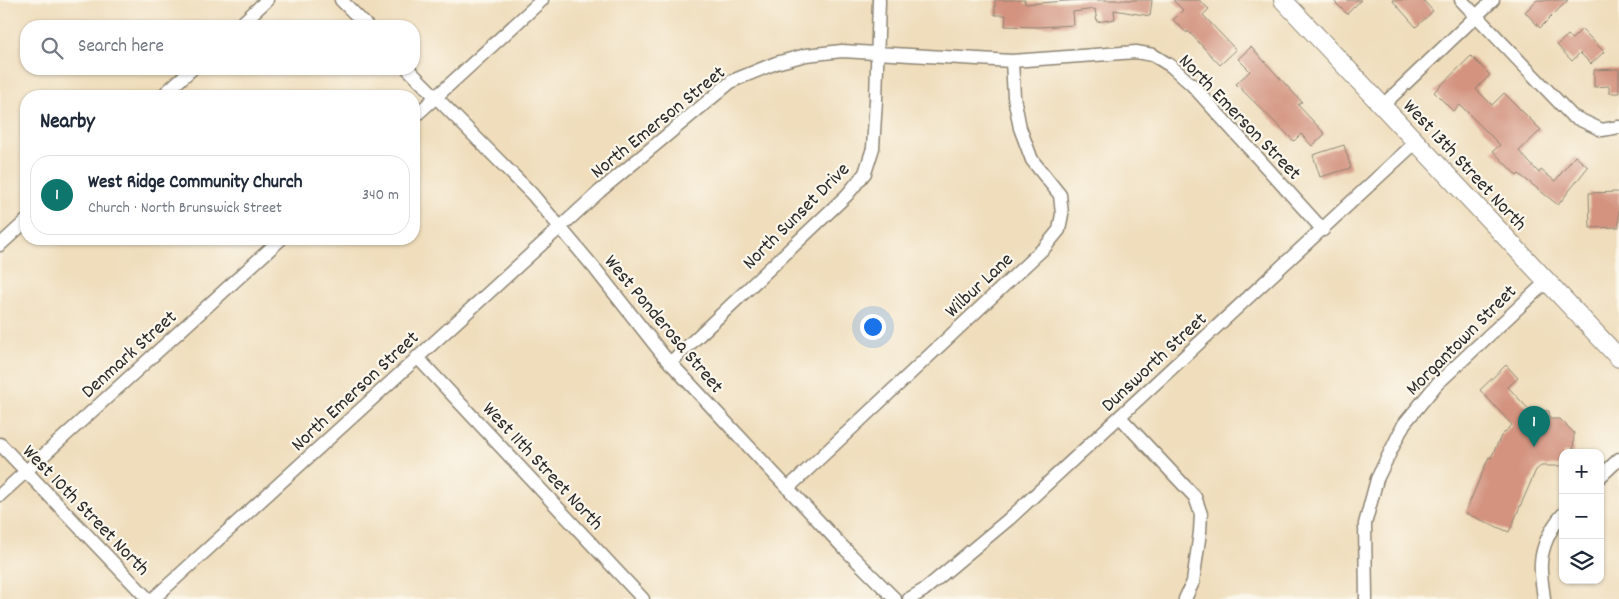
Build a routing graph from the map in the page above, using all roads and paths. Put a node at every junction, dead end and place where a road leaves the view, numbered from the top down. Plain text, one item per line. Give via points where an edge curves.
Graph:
1 (268, 0) edge
2 (341, 0) edge
3 (542, 0) edge
4 (879, 0) edge
5 (1283, 0) edge
6 (1461, 0) edge
7 (1492, 0) edge
8 (1476, 16) junction
9 (246, 20) edge
10 (361, 20) edge
11 (877, 52) junction
12 (1012, 61) junction
13 (185, 75) edge
14 (414, 75) edge
15 (169, 90) edge
16 (436, 97) junction
17 (1382, 106) junction
18 (420, 112) edge
19 (1619, 127) edge
20 (1416, 142) junction
21 (20, 227) edge
22 (560, 227) junction
23 (1323, 230) junction
24 (0, 245) edge
25 (274, 245) edge
26 (1547, 281) junction
27 (416, 358) junction
28 (1619, 358) edge
29 (670, 362) junction
30 (1120, 417) junction
31 (0, 444) edge
32 (1619, 459) edge
33 (26, 471) junction
34 (1604, 473) edge
35 (788, 488) junction
36 (0, 495) edge
37 (1559, 518) edge
38 (148, 599) edge
39 (153, 599) edge
40 (643, 599) edge
41 (895, 599) edge
42 (909, 599) edge
43 (1186, 599) edge
44 (1366, 599) edge
45 (1544, 599) edge

1 - 9 street
2 - 10 street
3 - 16 street
4 - 11 street, North Sunset Drive
5 - 17 street, West 13th Street North
6 - 8 street
7 - 8 street
8 - 17 street
8 - 19 street via 1572,116 1602,130
11 - 12 street, North Emerson Street
11 - 22 street, North Emerson Street via 806,55 732,81
11 - 29 street, North Sunset Drive via 873,148 865,173 847,195
12 - 23 street, North Emerson Street via 1136,52 1153,55 1171,66 1192,86
12 - 35 street, Wilbur Lane via 1020,128 1032,160 1060,195 1062,214 1059,230 1045,247
13 - 15 street
14 - 16 street, West Ponderosa Street
16 - 18 street
16 - 22 street, West Ponderosa Street via 532,194
17 - 20 street, West 13th Street North
20 - 23 street, Dunsworth Street
20 - 26 street, West 13th Street North
21 - 24 street
22 - 27 street, North Emerson Street
22 - 29 street, West Ponderosa Street
23 - 30 street, Dunsworth Street
25 - 33 street, Denmark Street
26 - 28 street, West 13th Street North
26 - 44 street, Morgantown Street via 1437,384 1404,424 1377,479 1365,524
27 - 39 street, North Emerson Street
27 - 40 street, West 11th Street North
29 - 35 street, West Ponderosa Street
30 - 42 street, Dunsworth Street via 1009,519
30 - 43 street via 1195,496 1201,514 1200,532
31 - 33 street, West 10th Street North
32 - 34 street
33 - 36 street, Denmark Street
33 - 38 street, West 10th Street North
35 - 41 street, West Ponderosa Street
37 - 45 street via 1547,540 1541,563

